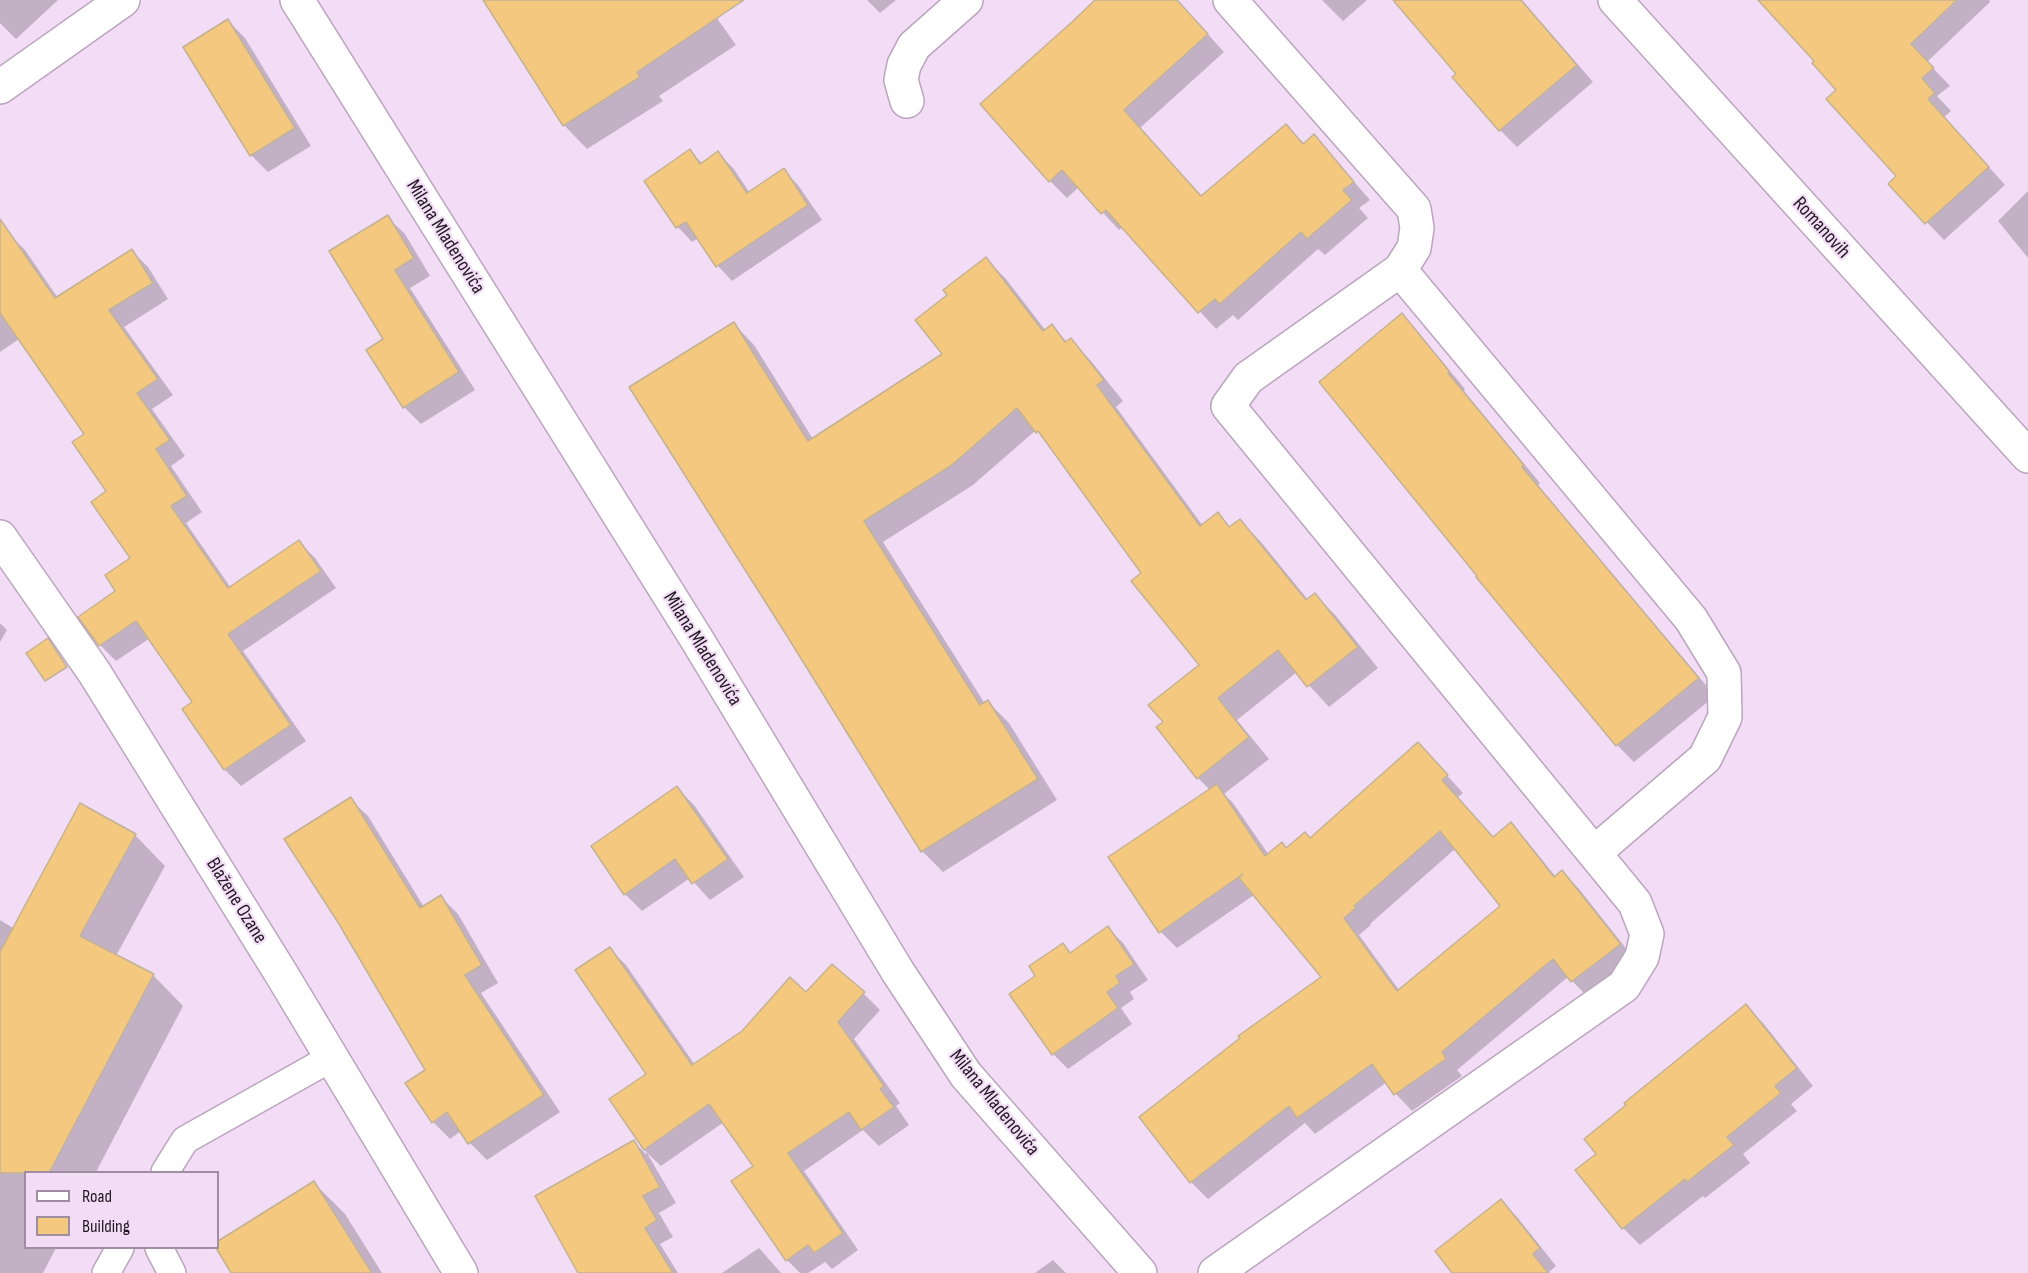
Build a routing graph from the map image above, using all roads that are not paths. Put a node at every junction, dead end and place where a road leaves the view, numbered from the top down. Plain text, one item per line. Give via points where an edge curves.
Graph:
1 (123, 0) edge
2 (297, 0) edge
3 (966, 0) edge
4 (1230, 0) edge
5 (1615, 0) edge
6 (0, 87) edge
7 (907, 101) dead end
8 (1400, 270) junction
9 (2028, 456) edge
10 (0, 537) edge
11 (1594, 853) junction
12 (331, 1058) junction
13 (166, 1171) edge
14 (119, 1249) edge
15 (160, 1249) edge
16 (106, 1273) edge
17 (172, 1273) edge
18 (460, 1273) edge
19 (1140, 1273) edge
20 (1215, 1273) edge

1 - 6 street
2 - 19 street, Milana Mladenovića via 696,638 898,972 966,1075
3 - 7 street via 914,46 901,80
4 - 8 street via 1414,210 1418,228 1414,248
5 - 9 street, Romanovih
8 - 11 street via 1691,619 1724,673 1725,717 1705,758
8 - 11 street via 1248,378 1228,406
10 - 12 street, Blažene Ozane via 94,672
11 - 20 street via 1635,903 1647,934 1642,957 1624,987
12 - 13 lane via 185,1140
12 - 18 street, Blažene Ozane
14 - 16 lane
15 - 17 lane

